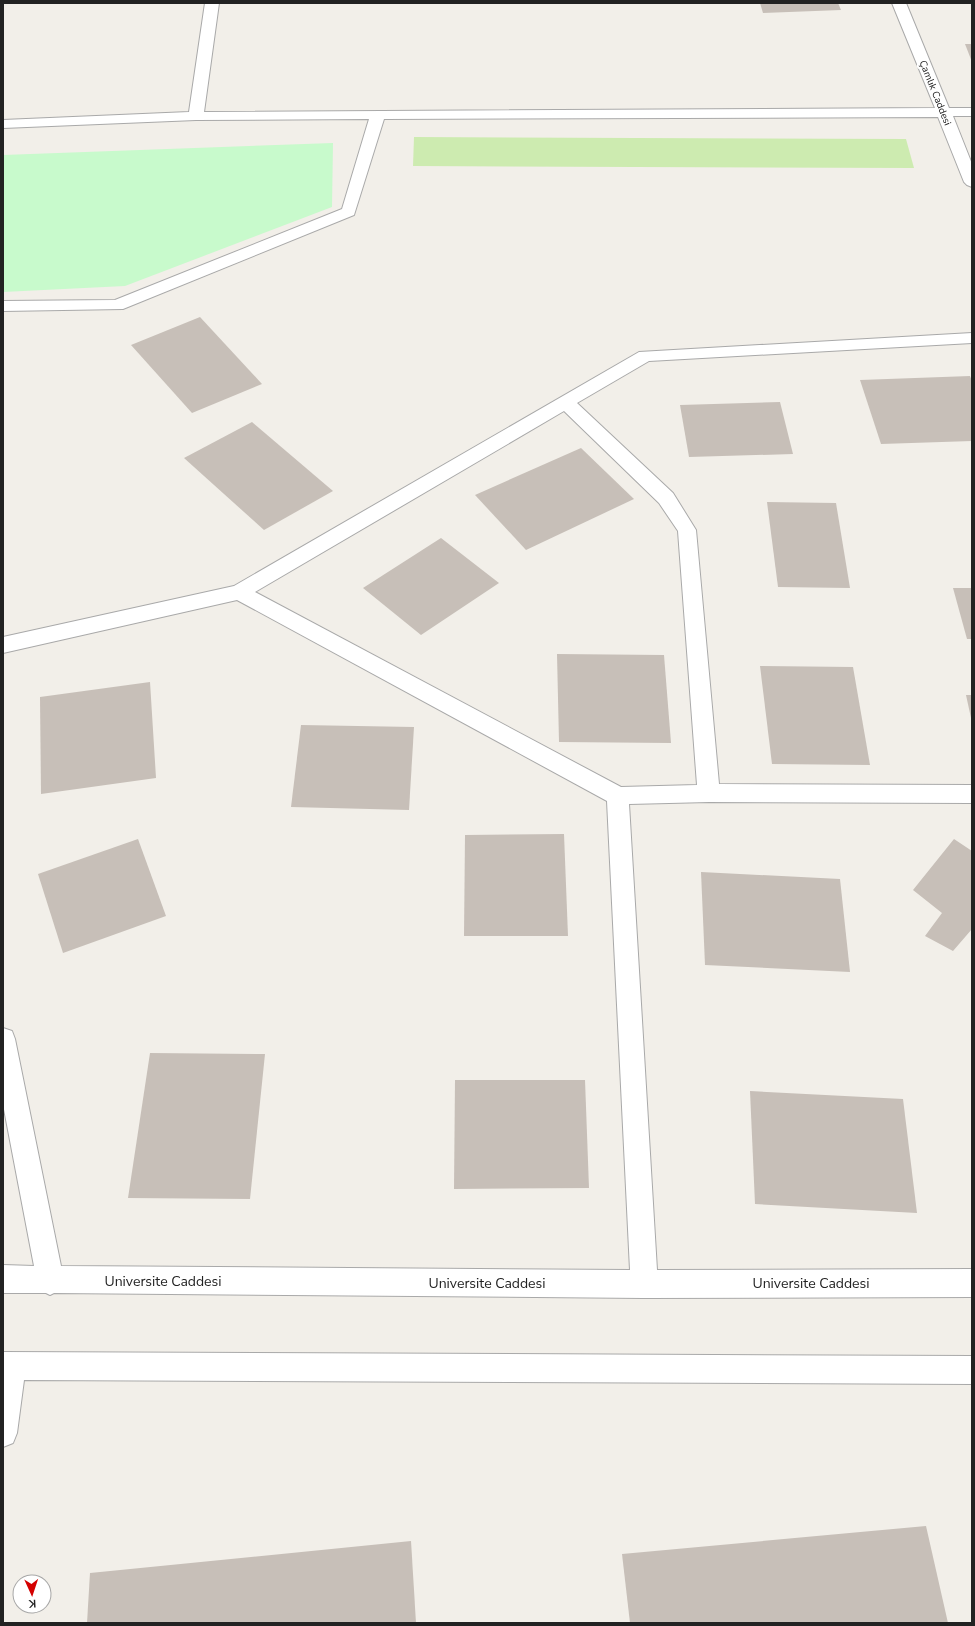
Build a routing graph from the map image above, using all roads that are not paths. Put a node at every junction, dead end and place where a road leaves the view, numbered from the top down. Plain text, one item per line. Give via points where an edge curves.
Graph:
1 (212, 3) edge
2 (900, 3) edge
3 (942, 111) junction
4 (972, 112) edge
5 (378, 115) junction
6 (196, 116) junction
7 (3, 124) edge
8 (972, 182) edge
9 (3, 306) edge
10 (972, 338) edge
11 (566, 402) junction
12 (239, 592) junction
13 (3, 645) edge
14 (709, 794) junction
15 (972, 794) edge
16 (618, 796) junction
17 (3, 1039) edge
18 (3, 1279) edge
19 (50, 1281) junction
20 (972, 1283) edge
21 (644, 1284) junction
22 (8, 1366) edge
23 (972, 1370) edge
24 (3, 1433) edge

1 - 6 street
2 - 3 street, Çamlık Caddesi
3 - 4 street
3 - 5 street
3 - 8 street, Çamlık Caddesi
5 - 6 street
5 - 9 street via 349,212 117,304
6 - 7 street
10 - 11 street via 645,356
11 - 12 street
11 - 14 street via 666,498 688,530
12 - 13 street
12 - 16 street
14 - 15 street
14 - 16 street
16 - 21 street
17 - 19 street
18 - 19 street, Universite Caddesi
19 - 21 street, Universite Caddesi
20 - 21 street, Universite Caddesi
22 - 23 street
22 - 24 street

